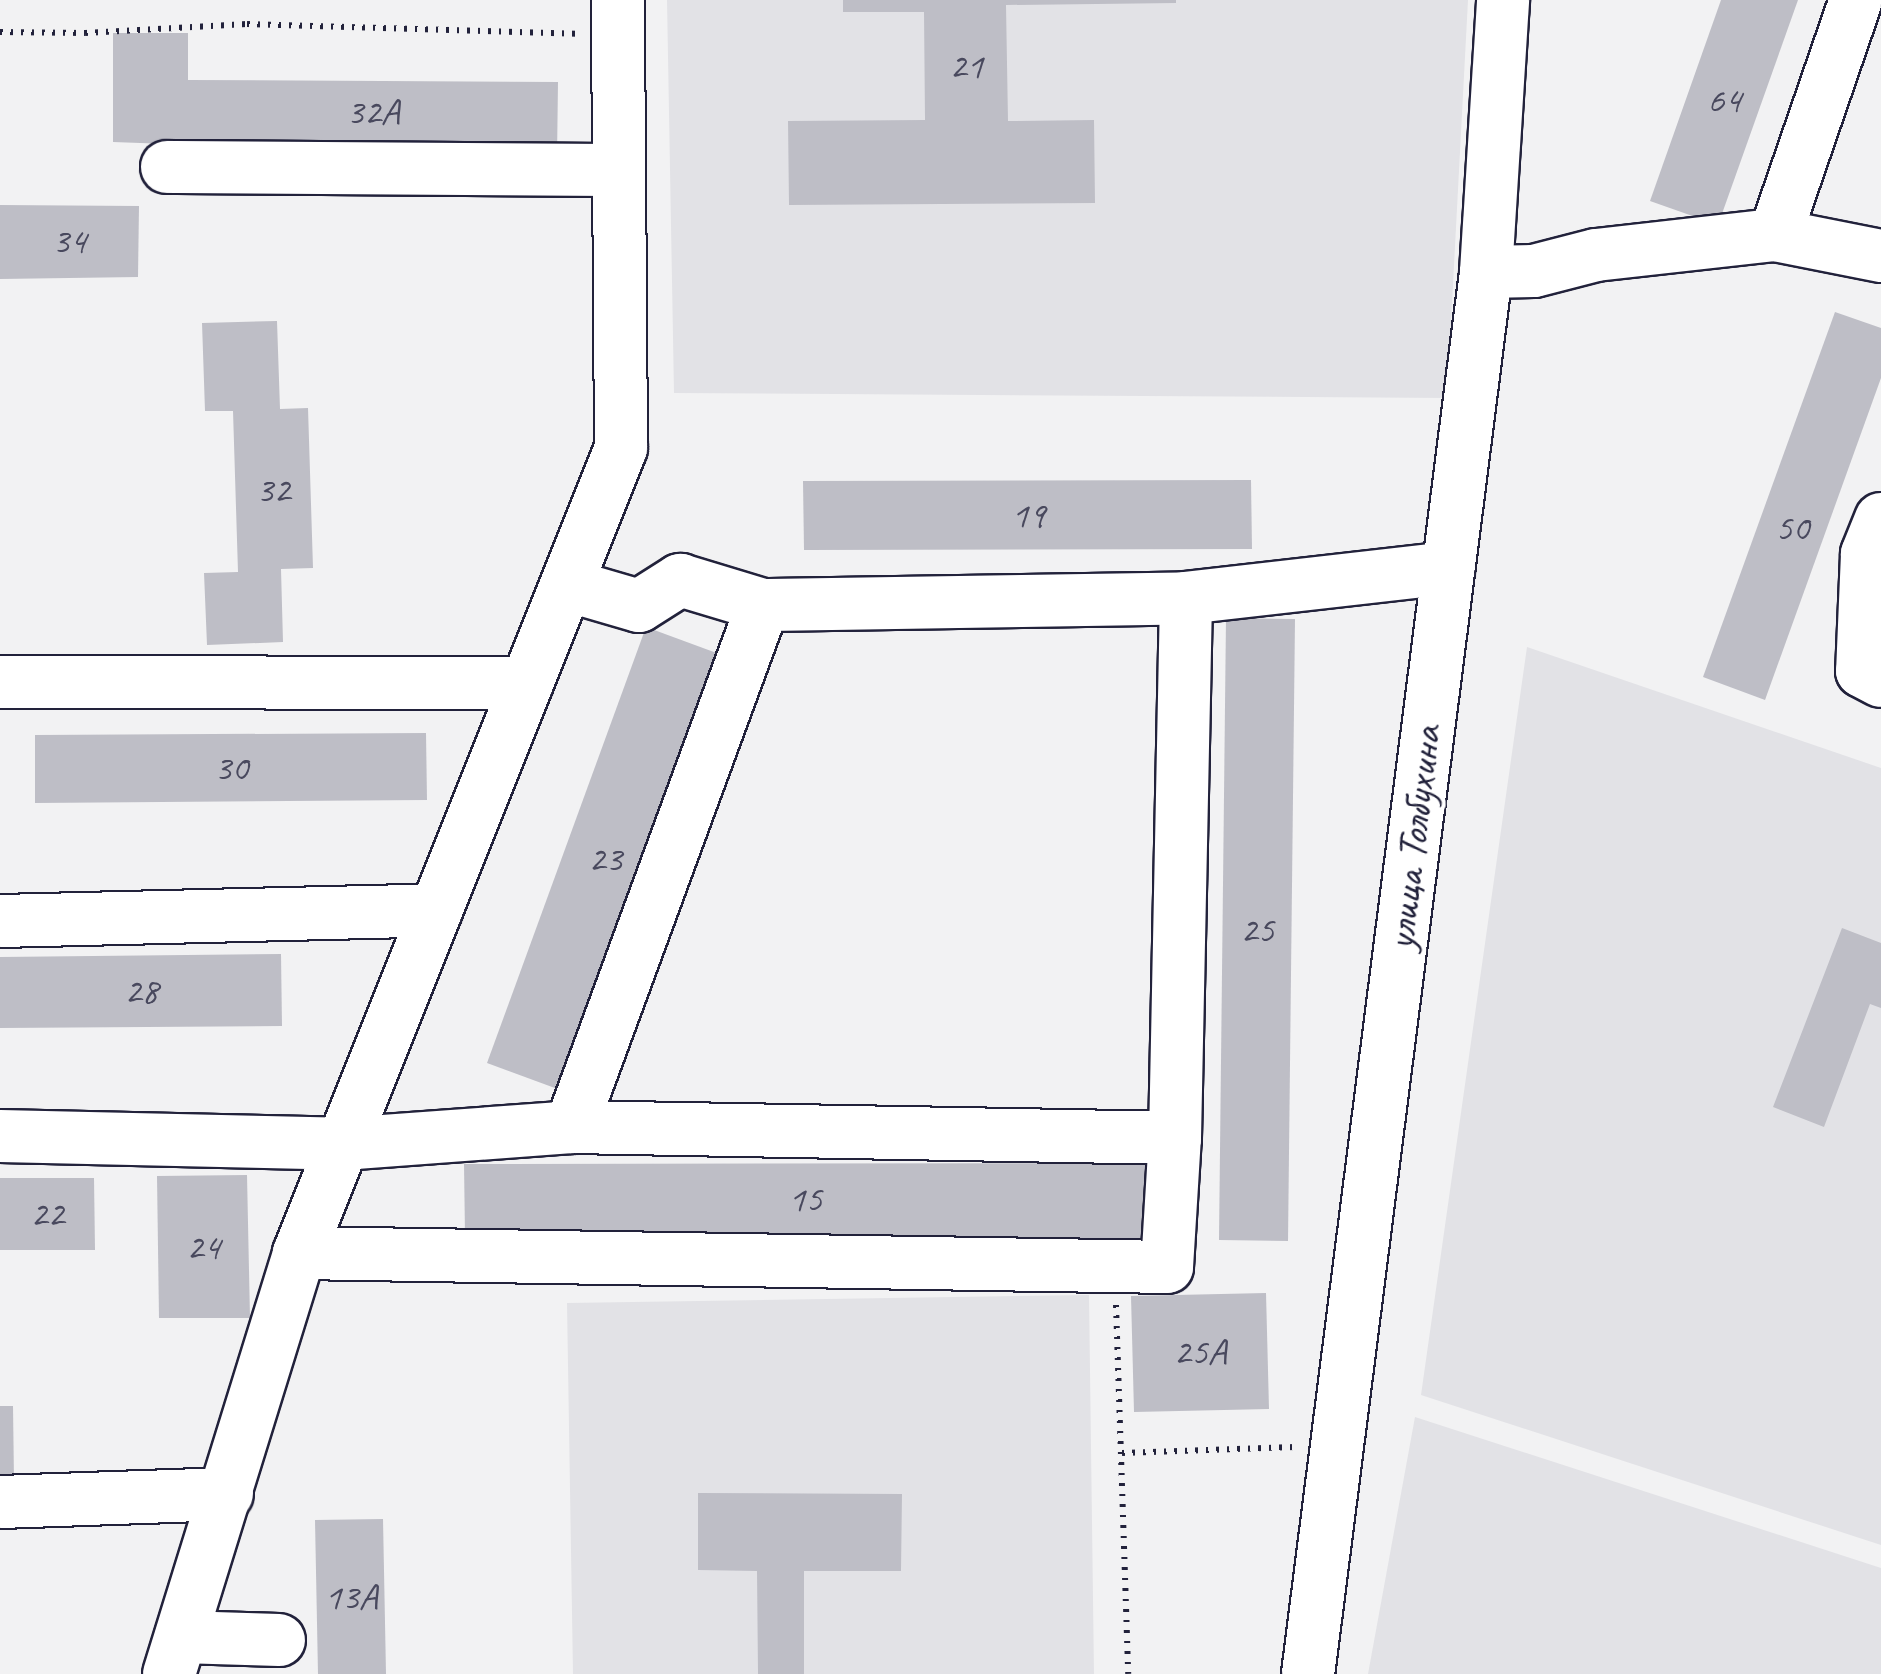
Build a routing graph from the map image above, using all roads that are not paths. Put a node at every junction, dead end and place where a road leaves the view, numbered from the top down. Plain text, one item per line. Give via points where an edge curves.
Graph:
1 (1503, 0) edge
2 (1856, 0) edge
3 (618, 18) edge
4 (168, 167) dead end
5 (619, 170) junction
6 (1776, 235) junction
7 (1881, 256) edge
8 (1486, 272) junction
9 (1881, 519) edge
10 (1448, 568) junction
11 (567, 584) junction
12 (1186, 598) junction
13 (762, 606) junction
14 (1881, 681) edge
15 (0, 682) edge
16 (528, 683) junction
17 (436, 910) junction
18 (0, 921) edge
19 (570, 1127) junction
20 (0, 1136) edge
21 (1175, 1138) junction
22 (342, 1144) junction
23 (299, 1253) junction
24 (227, 1494) junction
25 (0, 1502) edge
26 (279, 1640) dead end
27 (175, 1656) edge
28 (1308, 1674) edge

1 - 8 street, улица Толбухина
2 - 6 street
3 - 5 street
4 - 5 street
5 - 11 street via 622,448
6 - 7 street
6 - 8 street via 1596,255 1534,271
8 - 10 street, улица Толбухина
9 - 14 street via 1867,554 1862,671
10 - 12 street
10 - 28 street, улица Толбухина
11 - 13 street via 640,606 680,580
11 - 16 street
12 - 13 street
12 - 21 street
13 - 19 street
15 - 16 street
16 - 17 street
17 - 18 street
17 - 22 street
19 - 21 street
19 - 22 street
20 - 22 street
21 - 23 street via 1166,1267
22 - 23 street
23 - 24 street
24 - 25 street
24 - 27 street
26 - 27 street

